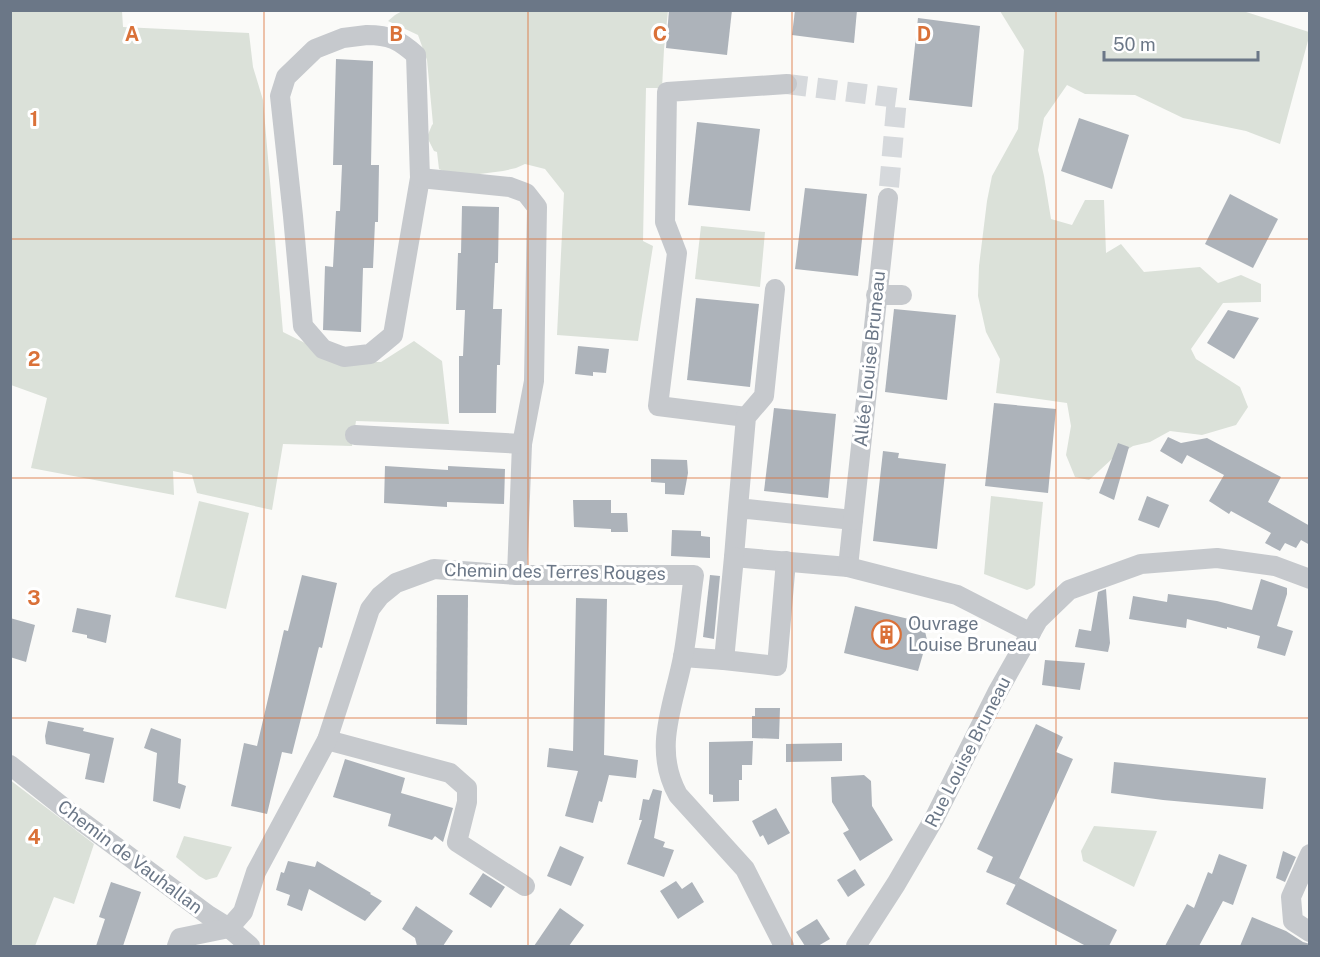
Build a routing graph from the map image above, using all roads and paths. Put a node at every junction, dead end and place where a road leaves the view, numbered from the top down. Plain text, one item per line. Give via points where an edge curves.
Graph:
1 (787, 84) tunnel mouth
2 (420, 178) junction
3 (888, 198) tunnel mouth
4 (775, 289) dead end
5 (876, 296) junction
6 (902, 296) dead end
7 (746, 417) junction
8 (356, 435) dead end
9 (522, 444) junction
10 (738, 508) junction
11 (852, 520) junction
12 (734, 557) junction
13 (786, 561) junction
14 (848, 567) junction
15 (517, 575) junction
16 (1310, 579) edge
17 (1031, 633) junction
18 (683, 657) junction
19 (724, 660) junction
20 (327, 741) junction
21 (10, 765) edge
22 (1310, 854) edge
23 (525, 885) dead end
24 (229, 928) junction
25 (1310, 932) edge
26 (177, 946) edge
27 (250, 946) edge
28 (784, 946) edge
29 (856, 946) edge

1 - 7 street via 668,92 665,222 676,253 658,406
2 - 2 street via 416,55 403,43 384,35 343,38 315,49 286,76 279,96 303,326 323,349 344,357 370,354 393,335
2 - 9 street via 510,187 526,193 537,207 534,381
3 - 5 street, Allée Louise Bruneau
4 - 7 street via 764,396
5 - 6 street
5 - 11 street, Allée Louise Bruneau
7 - 10 street
8 - 9 street
9 - 15 street
10 - 11 street
10 - 12 street
11 - 14 street, Allée Louise Bruneau
12 - 13 street
12 - 19 street
13 - 14 street
13 - 19 street via 777,666
14 - 17 street via 957,595
15 - 18 street, Chemin des Terres Rouges via 694,574
15 - 20 street, Chemin des Terres Rouges via 434,569 396,583 381,596 370,609
16 - 17 street, Rue Louise Bruneau via 1275,566 1217,558 1141,564 1069,590 1038,620
17 - 29 street, Rue Louise Bruneau via 934,819
18 - 19 street
18 - 28 street, Chemin des Terres Rouges via 668,720 665,753 671,782 744,869
20 - 23 street via 450,774 467,788 457,842
20 - 24 street, Chemin des Terres Rouges via 256,872 243,912
21 - 24 street, Chemin de Vauhallan
22 - 25 street via 1291,897 1293,921
24 - 26 street via 180,938
24 - 27 street, Chemin de Vauhallan

